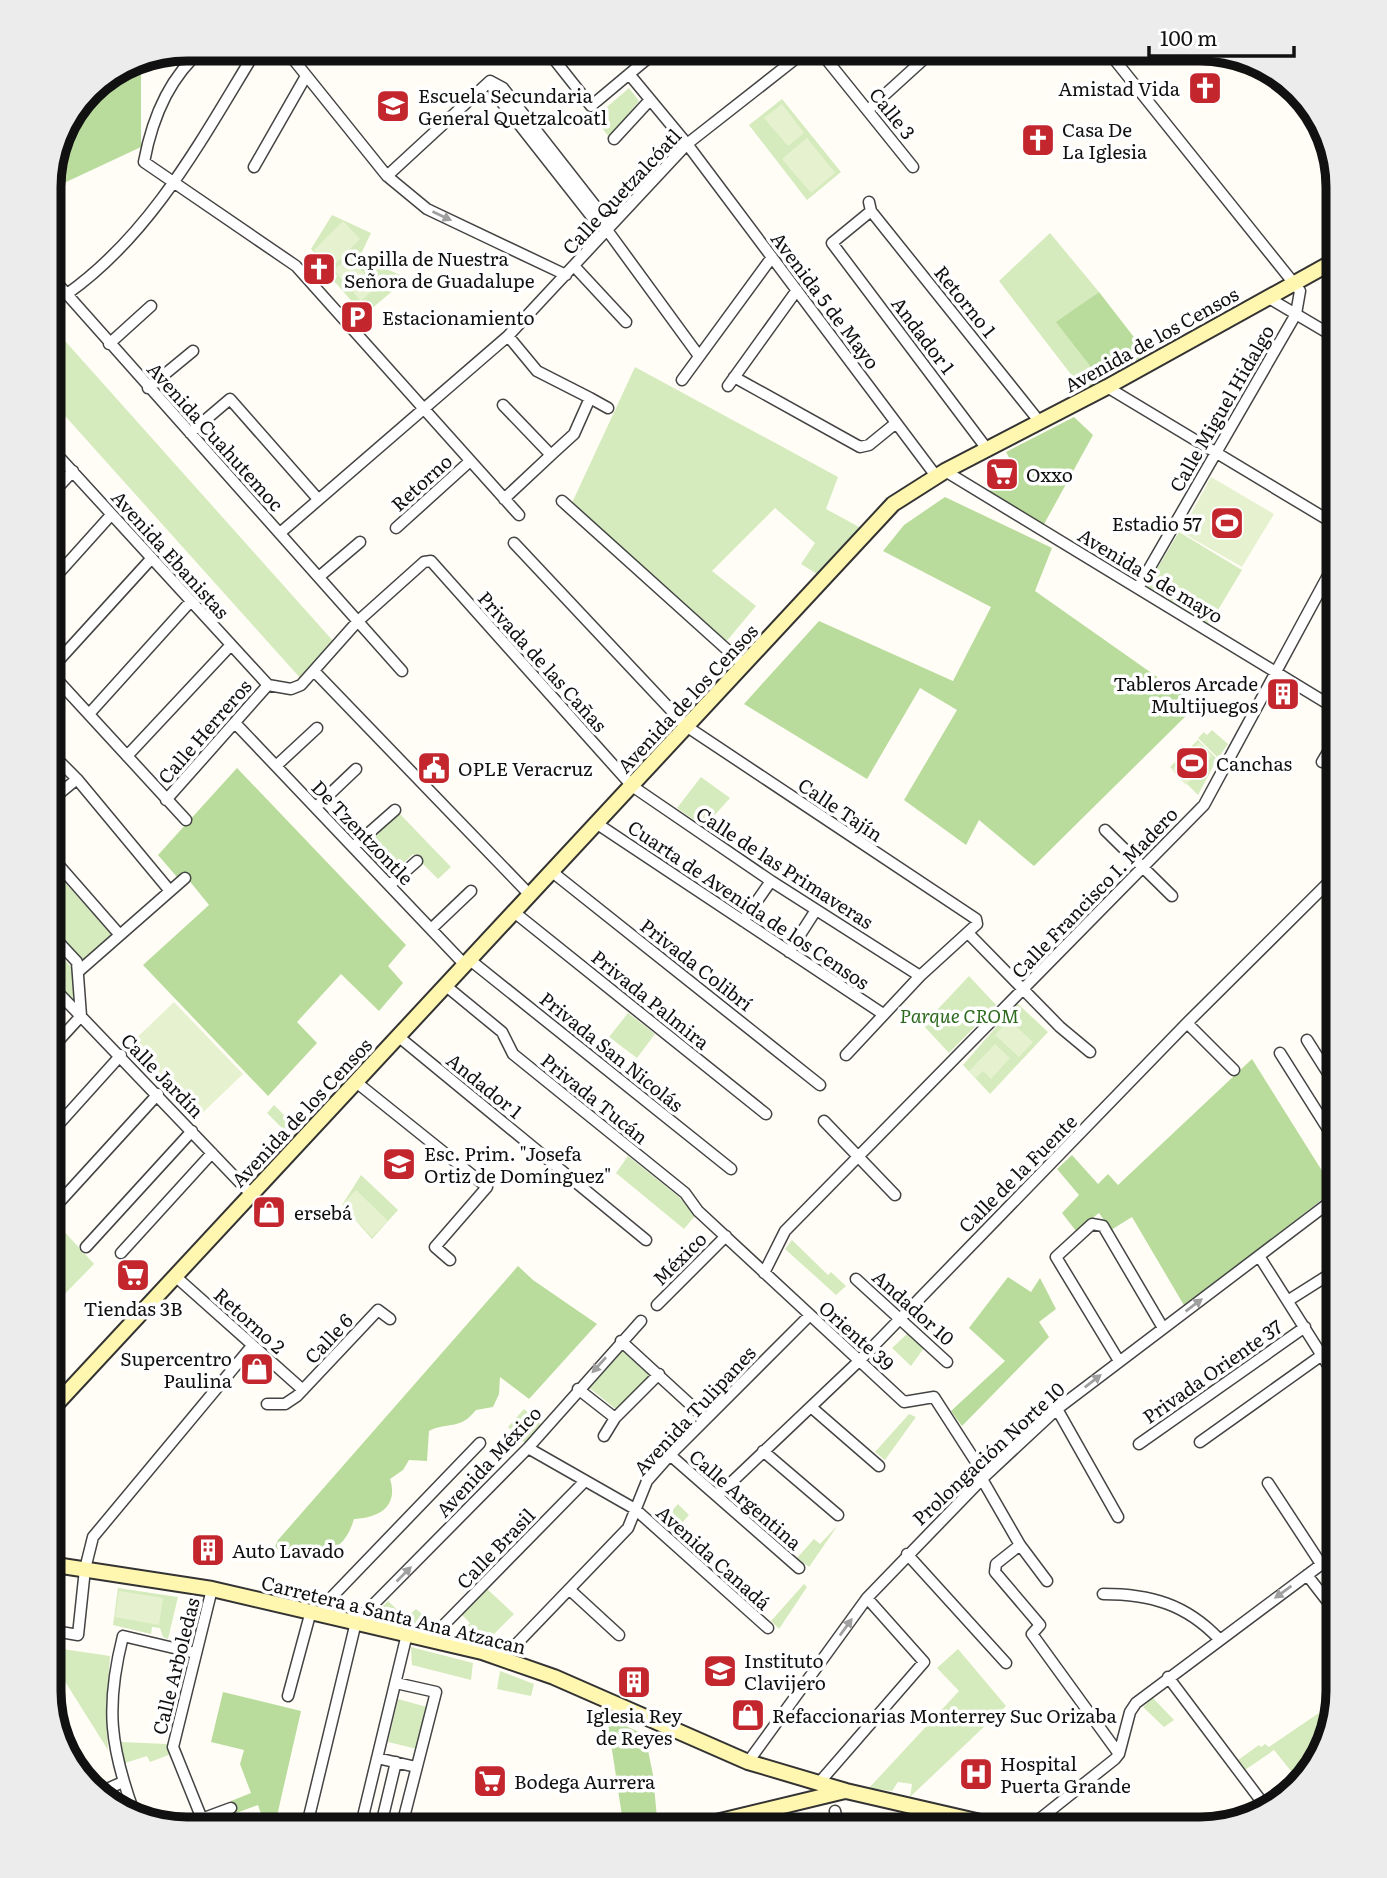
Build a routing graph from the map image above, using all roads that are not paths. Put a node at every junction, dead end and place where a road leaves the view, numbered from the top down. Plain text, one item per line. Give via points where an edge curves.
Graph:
1 (191, 62) edge
2 (249, 62) edge
3 (295, 62) edge
4 (556, 62) edge
5 (643, 62) edge
6 (791, 62) edge
7 (829, 62) edge
8 (921, 62) edge
9 (1116, 62) edge
10 (629, 74) junction
11 (306, 76) junction
12 (649, 101) junction
13 (868, 110) junction
14 (614, 139) dead end
15 (687, 144) junction
16 (254, 167) dead end
17 (913, 167) dead end
18 (387, 176) junction
19 (175, 183) junction
20 (870, 206) joint
21 (607, 230) junction
22 (772, 257) junction
23 (1326, 265) edge
24 (574, 266) junction
25 (566, 275) junction
26 (1292, 282) junction
27 (62, 288) edge
28 (797, 290) junction
29 (67, 294) junction
30 (1267, 297) junction
31 (151, 306) dead end
32 (1296, 314) junction
33 (626, 322) dead end
34 (1326, 332) edge
35 (508, 335) junction
36 (109, 344) junction
37 (193, 351) dead end
38 (699, 356) junction
39 (682, 380) dead end
40 (1107, 387) junction
41 (148, 388) junction
42 (590, 398) junction
43 (503, 405) dead end
44 (608, 408) dead end
45 (423, 409) junction
46 (1039, 421) junction
47 (896, 423) junction
48 (190, 433) junction
49 (987, 449) junction
50 (1214, 452) junction
51 (551, 455) junction
52 (62, 460) edge
53 (469, 462) junction
54 (72, 471) junction
55 (941, 474) junction
56 (62, 483) edge
57 (318, 499) junction
58 (504, 499) junction
59 (562, 501) dead end
60 (111, 515) junction
61 (519, 515) dead end
62 (1326, 519) edge
63 (397, 528) dead end
64 (281, 533) junction
65 (360, 542) dead end
66 (513, 543) dead end
67 (151, 559) junction
68 (62, 570) edge
69 (320, 576) junction
70 (1326, 580) edge
71 (1138, 588) junction
72 (191, 601) junction
73 (357, 622) junction
74 (230, 646) junction
75 (62, 657) edge
76 (744, 665) junction
77 (402, 671) dead end
78 (315, 672) junction
79 (1278, 672) junction
80 (62, 685) edge
81 (268, 685) junction
82 (1326, 702) edge
83 (89, 714) junction
84 (235, 723) junction
85 (686, 726) junction
86 (317, 728) dead end
87 (127, 756) junction
88 (1326, 756) edge
89 (1322, 762) dead end
90 (62, 764) edge
91 (276, 766) junction
92 (356, 769) dead end
93 (77, 779) junction
94 (632, 786) junction
95 (62, 792) edge
96 (166, 800) junction
97 (316, 807) junction
98 (395, 810) dead end
99 (186, 820) dead end
100 (596, 823) junction
101 (1105, 830) dead end
102 (353, 847) junction
103 (417, 860) dead end
104 (1143, 865) junction
105 (62, 869) edge
106 (551, 871) junction
107 (185, 878) dead end
108 (771, 881) junction
109 (390, 885) junction
110 (1326, 885) edge
111 (170, 891) junction
112 (471, 891) dead end
113 (530, 895) junction
114 (1172, 896) dead end
115 (816, 910) junction
116 (514, 912) junction
117 (743, 921) junction
118 (431, 929) junction
119 (968, 933) junction
120 (118, 934) junction
121 (61, 945) edge
122 (789, 952) junction
123 (468, 963) junction
124 (79, 971) junction
125 (920, 976) junction
126 (446, 986) junction
127 (1023, 989) junction
128 (61, 996) edge
129 (883, 1014) junction
130 (81, 1016) junction
131 (1187, 1023) junction
132 (61, 1037) edge
133 (399, 1037) junction
134 (1307, 1040) dead end
135 (1090, 1052) dead end
136 (1280, 1053) dead end
137 (121, 1055) junction
138 (846, 1055) dead end
139 (1234, 1070) dead end
140 (1326, 1070) edge
141 (356, 1082) junction
142 (820, 1085) dead end
143 (158, 1094) junction
144 (766, 1114) dead end
145 (61, 1121) edge
146 (824, 1121) dead end
147 (1326, 1126) edge
148 (192, 1131) junction
149 (212, 1153) junction
150 (858, 1157) junction
151 (731, 1169) dead end
152 (250, 1193) junction
153 (895, 1195) dead end
154 (61, 1200) edge
155 (1326, 1205) edge
156 (726, 1236) junction
157 (646, 1240) dead end
158 (86, 1247) dead end
159 (121, 1253) dead end
160 (1259, 1256) junction
161 (450, 1260) dead end
162 (764, 1273) junction
163 (174, 1276) junction
164 (1326, 1277) edge
165 (856, 1279) dead end
166 (1289, 1300) junction
167 (657, 1306) dead end
168 (809, 1316) junction
169 (900, 1317) junction
170 (390, 1320) dead end
171 (641, 1321) dead end
172 (1305, 1327) junction
173 (1163, 1328) junction
174 (621, 1341) junction
175 (252, 1346) junction
176 (1322, 1355) junction
177 (859, 1361) junction
178 (1119, 1361) junction
179 (947, 1362) dead end
180 (1326, 1362) edge
181 (659, 1374) junction
182 (578, 1389) junction
183 (303, 1390) junction
184 (61, 1398) edge
185 (267, 1404) dead end
186 (811, 1407) junction
187 (1056, 1409) junction
188 (615, 1418) junction
189 (705, 1418) junction
190 (604, 1436) dead end
191 (1200, 1442) dead end
192 (480, 1443) dead end
193 (1139, 1444) dead end
194 (528, 1448) junction
195 (763, 1451) junction
196 (670, 1455) junction
197 (879, 1466) dead end
198 (984, 1477) junction
199 (584, 1482) junction
200 (1268, 1483) dead end
201 (718, 1496) junction
202 (635, 1509) junction
203 (838, 1516) dead end
204 (1118, 1517) dead end
205 (1020, 1545) junction
206 (907, 1554) junction
207 (1326, 1560) edge
208 (1321, 1564) junction
209 (61, 1568) edge
210 (85, 1569) junction
211 (799, 1569) dead end
212 (1307, 1575) junction
213 (1047, 1581) dead end
214 (212, 1589) junction
215 (570, 1590) junction
216 (1103, 1594) dead end
217 (867, 1598) junction
218 (1326, 1600) edge
219 (316, 1612) junction
220 (356, 1622) junction
221 (768, 1628) dead end
222 (61, 1632) edge
223 (407, 1634) junction
224 (618, 1635) dead end
225 (430, 1639) junction
226 (1219, 1639) junction
227 (195, 1653) junction
228 (502, 1659) junction
229 (1006, 1663) dead end
230 (1168, 1676) junction
231 (396, 1682) junction
232 (288, 1696) dead end
233 (1119, 1754) junction
234 (377, 1758) junction
235 (396, 1762) junction
236 (748, 1762) junction
237 (416, 1767) junction
238 (123, 1782) junction
239 (818, 1784) junction
240 (108, 1789) edge
241 (846, 1791) junction
242 (1261, 1801) edge
243 (131, 1803) edge
244 (231, 1808) dead end
245 (835, 1811) dead end
246 (201, 1816) edge
247 (217, 1816) edge
248 (309, 1816) edge
249 (363, 1816) edge
250 (383, 1816) edge
251 (404, 1816) edge
252 (748, 1817) edge
253 (836, 1817) edge
254 (956, 1817) edge
255 (1042, 1817) edge

1 - 19 street, Retorno via 173,81 150,130 144,162
2 - 19 street
3 - 11 street
4 - 10 street via 591,106
5 - 10 street
6 - 15 street, Calle Quetzalcóatl
7 - 13 street, Calle 3
8 - 13 street
9 - 26 street
10 - 12 street
11 - 16 street
11 - 18 street
12 - 14 street
12 - 15 street
13 - 17 street, Calle 3
15 - 21 street, Calle Quetzalcóatl
15 - 22 street, Avenida 5 de Mayo
18 - 21 street via 489,81 503,88 604,217
18 -> 25 street via 427,209
19 - 29 street via 110,260
19 - 45 street, Retorno via 296,266
20 - 46 street, Retorno 1
20 - 49 street, Andador 1 via 832,243
21 - 24 street, Calle Quetzalcóatl
21 - 38 street
22 - 28 street, Avenida 5 de Mayo
22 - 38 street
23 - 26 street, Avenida de los Censos
24 - 25 street, Calle Quetzalcóatl
24 - 33 street
25 - 35 street, Calle Quetzalcóatl
26 - 30 street, Avenida de los Censos
26 - 32 street, Calle Miguel Hidalgo via 1300,291
27 - 29 street, Avenida Cuahutemoc
28 - 47 street, Avenida 5 de Mayo
28 - 47 street via 731,381 860,447
29 - 36 street, Avenida Cuahutemoc
30 - 32 street
30 - 40 street, Avenida de los Censos
31 - 36 street
32 - 34 street
32 - 50 street, Calle Miguel Hidalgo
35 - 42 street via 537,370
35 - 45 street, Calle Quetzalcóatl
36 - 41 street, Avenida Cuahutemoc
37 - 41 street
38 - 39 street
40 - 46 street, Avenida de los Censos
40 - 50 street
41 - 48 street, Avenida Cuahutemoc
42 - 44 street
42 - 51 street via 574,433
43 - 51 street
45 - 53 street, Retorno
45 - 57 street, Calle Quetzalcóatl
46 - 49 street, Avenida de los Censos
47 - 55 street, Avenida 5 de Mayo
48 - 57 street via 230,399
48 - 64 street, Avenida Cuahutemoc
49 - 55 street, Avenida de los Censos
50 - 62 street
50 - 71 street, Calle Miguel Hidalgo
51 - 58 street
52 - 54 street, Avenida Ebanistas
53 - 58 street, Retorno
53 - 63 street, Retorno
54 - 56 street
54 - 60 street, Avenida Ebanistas
55 - 71 street, Avenida 5 de mayo
55 - 76 street, Avenida de los Censos via 893,505
57 - 64 street, Calle Quetzalcóatl
58 - 61 street, Retorno
59 - 76 street
60 - 67 street, Avenida Ebanistas
60 - 68 street
64 - 69 street, Avenida Cuahutemoc
65 - 69 street
66 - 85 street, Calle Tajín
67 - 72 street, Avenida Ebanistas
67 - 75 street
69 - 73 street, Avenida Cuahutemoc
70 - 79 street, Calle Francisco I. Madero
71 - 79 street, Avenida 5 de mayo
72 - 74 street, Avenida Ebanistas
72 - 83 street
73 - 77 street, Avenida Cuahutemoc
73 - 78 street
73 - 94 street, Privada de las Cañas via 428,561
74 - 81 street, Avenida Ebanistas
74 - 87 street
76 - 85 street, Avenida de los Censos
78 - 81 street via 296,688
78 - 113 street
79 - 82 street, Avenida 5 de mayo
79 - 104 street, Calle Francisco I. Madero via 1204,805
80 - 83 street
81 - 84 street, Calle Herreros
83 - 87 street
84 - 91 street, De Tzentzontle
84 - 96 street, Calle Herreros
85 - 94 street, Avenida de los Censos
85 - 119 street, Calle Tajín via 977,921
86 - 91 street
87 - 96 street
88 - 89 street
90 - 93 street
91 - 97 street, De Tzentzontle
92 - 97 street
93 - 95 street
93 - 111 street
94 - 100 street, Avenida de los Censos
94 - 108 street, Calle de las Primaveras
96 - 99 street
97 - 102 street, De Tzentzontle
98 - 102 street
100 - 106 street, Avenida de los Censos
100 - 117 street, Cuarta de Avenida de los Censos
101 - 104 street
102 - 109 street, De Tzentzontle
103 - 109 street
104 - 114 street
104 - 127 street, Calle Francisco I. Madero
105 - 120 street
106 - 113 street, Avenida de los Censos
106 - 142 street, Privada Colibrí
107 - 111 street
108 - 115 street, Calle de las Primaveras
108 - 117 street
109 - 118 street, De Tzentzontle
110 - 131 street, Calle de la Fuente
111 - 120 street
112 - 118 street
113 - 116 street, Avenida de los Censos
115 - 122 street
115 - 125 street, Calle de las Primaveras
116 - 123 street, Avenida de los Censos
116 - 144 street, Privada Palmira
117 - 122 street, Cuarta de Avenida de los Censos
118 - 123 street, De Tzentzontle
119 - 125 street
119 - 127 street
120 - 124 street
121 - 124 street
122 - 129 street, Cuarta de Avenida de los Censos
123 - 126 street, Avenida de los Censos
123 - 151 street, Privada San Nicolás
124 - 130 street
125 - 129 street
126 - 133 street, Avenida de los Censos
126 - 156 street, Privada Tucán via 502,1032 513,1054 685,1193
127 - 135 street
127 - 150 street, Calle Francisco I. Madero
128 - 130 street, Calle Jardín
129 - 138 street
130 - 132 street
130 - 137 street, Calle Jardín
131 - 139 street
131 - 169 street, Calle de la Fuente
133 - 141 street, Avenida de los Censos
133 - 157 street, Andador 1
134 - 140 street
136 - 147 street
137 - 143 street, Calle Jardín
137 - 145 street
141 - 152 street, Avenida de los Censos
141 - 161 street via 487,1187 435,1247
143 - 148 street, Calle Jardín
143 - 154 street
146 - 150 street
148 - 149 street, Calle Jardín
148 - 158 street
149 - 152 street, Calle Jardín
149 - 159 street
150 - 153 street
150 - 162 street, Calle Francisco I. Madero via 785,1231
152 - 163 street, Avenida de los Censos
155 - 160 street, Prolongación Norte 10
156 - 162 street, Privada Tucán
156 - 167 street, México
160 - 166 street
173 -> 160 street, Prolongación Norte 10
162 - 168 street, Oriente 39
163 - 175 street, Retorno 2
163 - 184 street, Avenida de los Censos
164 - 166 street
165 - 169 street, Andador 10
166 - 172 street
168 - 177 street, Oriente 39
168 - 189 street, Avenida Tulipanes
169 - 177 street, Calle de la Fuente
169 - 179 street, Andador 10
170 - 183 street, Calle 6 via 378,1310
171 - 174 street, Avenida México
172 - 176 street
172 - 193 street, Privada Oriente 37
173 - 178 street, Prolongación Norte 10
173 - 178 street via 1102,1226 1092,1224 1056,1257
174 - 181 street
174 -> 182 street, Avenida México
175 - 183 street, Retorno 2
175 - 210 street via 93,1537
176 - 180 street
176 - 191 street
177 - 186 street, Calle de la Fuente
177 - 198 street, Oriente 39 via 904,1402 934,1397
187 -> 178 street, Prolongación Norte 10
181 - 188 street
181 - 189 street
182 - 188 street
182 - 194 street, Avenida México
183 - 185 street via 285,1404
186 - 195 street, Calle de la Fuente
186 - 197 street
187 - 198 street, Prolongación Norte 10
187 - 204 street
188 - 190 street
189 - 196 street, Avenida Tulipanes
192 - 219 street
194 - 199 street, Avenida Canadá
220 -> 194 street, Avenida México
195 - 201 street, Calle de la Fuente
195 - 203 street
196 - 201 street, Calle Argentina
196 - 202 street, Avenida Tulipanes via 647,1481
198 - 205 street
198 - 206 street, Prolongación Norte 10
199 - 202 street, Avenida Canadá
199 - 225 street, Calle Brasil
200 - 208 street
201 - 211 street, Calle Argentina
202 - 215 street, Avenida Tulipanes via 628,1528
202 - 221 street, Avenida Canadá
205 - 213 street
205 - 233 street via 996,1564 995,1572 1040,1626 1032,1634
206 - 217 street, Prolongación Norte 10
206 - 229 street
207 - 208 street
208 - 212 street
209 - 210 street, Carretera a Santa Ana Atzacan
210 - 214 street, Carretera a Santa Ana Atzacan
210 - 222 street via 78,1635
212 - 218 street
212 -> 226 street
214 - 219 street, Carretera a Santa Ana Atzacan
214 - 227 street, Calle Arboledas
215 - 224 street
215 - 228 street, Avenida Tulipanes
216 - 226 street via 1132,1593 1179,1608 1194,1615
236 -> 217 street, Prolongación Norte 10
217 - 239 street via 924,1662
219 - 220 street, Carretera a Santa Ana Atzacan
219 - 232 street
220 - 223 street, Carretera a Santa Ana Atzacan
220 - 248 street
223 - 225 street, Carretera a Santa Ana Atzacan
223 - 231 street
225 - 228 street, Carretera a Santa Ana Atzacan
226 - 230 street
227 - 238 street via 123,1636 112,1709 114,1752
227 - 246 street, Calle Arboledas via 173,1746
228 - 236 street, Carretera a Santa Ana Atzacan
230 - 233 street via 1130,1712
230 - 242 street
231 - 234 street
231 - 237 street via 436,1692
233 - 255 street
234 - 235 street
234 - 249 street
235 - 237 street
235 - 250 street
236 - 239 street, Carretera a Santa Ana Atzacan
237 - 251 street
238 - 240 street
238 - 243 street
239 - 241 street, Carretera a Santa Ana Atzacan
241 - 252 street
241 - 254 street, Carretera a Santa Ana Atzacan
244 - 247 street
245 - 253 street

